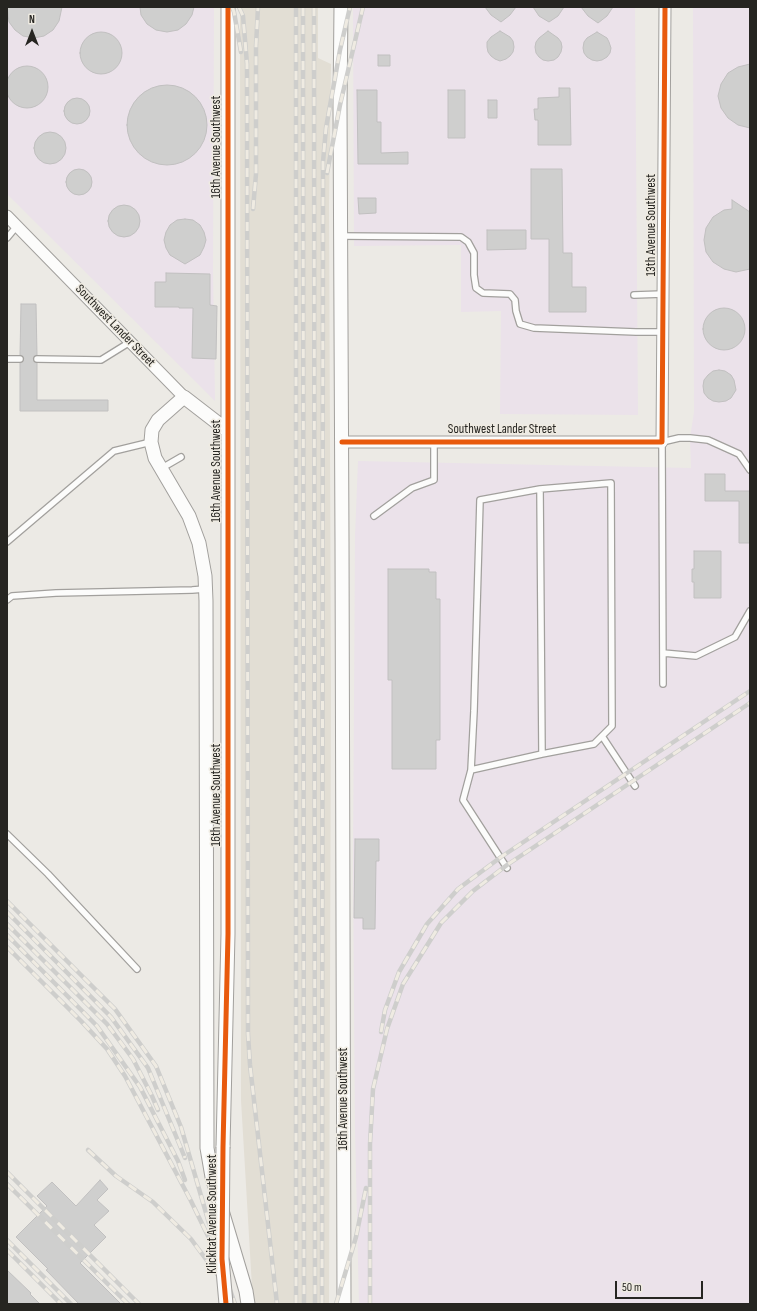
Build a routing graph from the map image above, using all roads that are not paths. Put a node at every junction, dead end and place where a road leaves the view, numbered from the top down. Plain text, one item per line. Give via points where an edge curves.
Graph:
1 (228, 7) edge
2 (341, 7) edge
3 (664, 7) edge
4 (7, 216) edge
5 (17, 226) junction
6 (341, 236) junction
7 (7, 238) edge
8 (663, 294) junction
9 (634, 295) dead end
10 (663, 332) junction
11 (130, 342) junction
12 (7, 359) edge
13 (20, 359) dead end
14 (37, 359) dead end
15 (184, 397) junction
16 (228, 431) junction
17 (434, 441) junction
18 (151, 442) junction
19 (342, 442) junction
20 (662, 442) junction
21 (181, 457) dead end
22 (162, 469) junction
23 (750, 470) edge
24 (540, 489) junction
25 (374, 516) dead end
26 (7, 542) edge
27 (206, 589) junction
28 (7, 600) edge
29 (750, 611) edge
30 (663, 653) junction
31 (663, 684) dead end
32 (602, 736) junction
33 (542, 754) junction
34 (471, 770) junction
35 (635, 786) dead end
36 (7, 834) edge
37 (507, 868) dead end
38 (137, 969) dead end
39 (223, 1147) joint
40 (226, 1304) edge
41 (248, 1304) edge
42 (344, 1304) edge

1 - 16 street, 16th Avenue Southwest
2 - 6 street, 16th Avenue Southwest
3 - 8 street, 13th Avenue Southwest
4 - 5 street, Southwest Lander Street
5 - 7 lane
5 - 11 street, Southwest Lander Street
6 - 10 lane via 461,237 468,242 474,253 476,288 483,293 510,294 515,300 520,324 534,328
6 - 19 street, 16th Avenue Southwest
8 - 9 lane
8 - 10 street, 13th Avenue Southwest
10 - 20 street, 13th Avenue Southwest
11 - 14 lane via 100,360
11 - 15 street, Southwest Lander Street
12 - 13 lane
15 - 16 street, Southwest Lander Street
15 - 18 street via 158,420 152,430
16 - 39 street, 16th Avenue Southwest via 228,934
17 - 19 street, Southwest Lander Street
17 - 20 street, Southwest Lander Street
17 - 25 lane via 434,480 412,488
18 - 22 street, 16th Avenue Southwest via 155,458
18 - 26 lane via 114,451
19 - 42 street, 16th Avenue Southwest
20 - 23 lane via 679,438 708,440 739,454
20 - 30 lane
21 - 22 lane
22 - 27 street, 16th Avenue Southwest via 192,523 199,543
24 - 32 lane via 611,483 612,726
24 - 33 lane
24 - 34 lane via 480,500
27 - 28 lane via 56,593 12,596
27 - 41 street, 16th Avenue Southwest via 207,1148 212,1177
29 - 30 lane via 735,637 696,656
30 - 31 lane
32 - 33 lane via 594,744
32 - 35 lane
33 - 34 lane
34 - 37 lane via 463,800
36 - 38 lane
39 - 40 street, Klickitat Avenue Southwest, bridge via 222,1259

